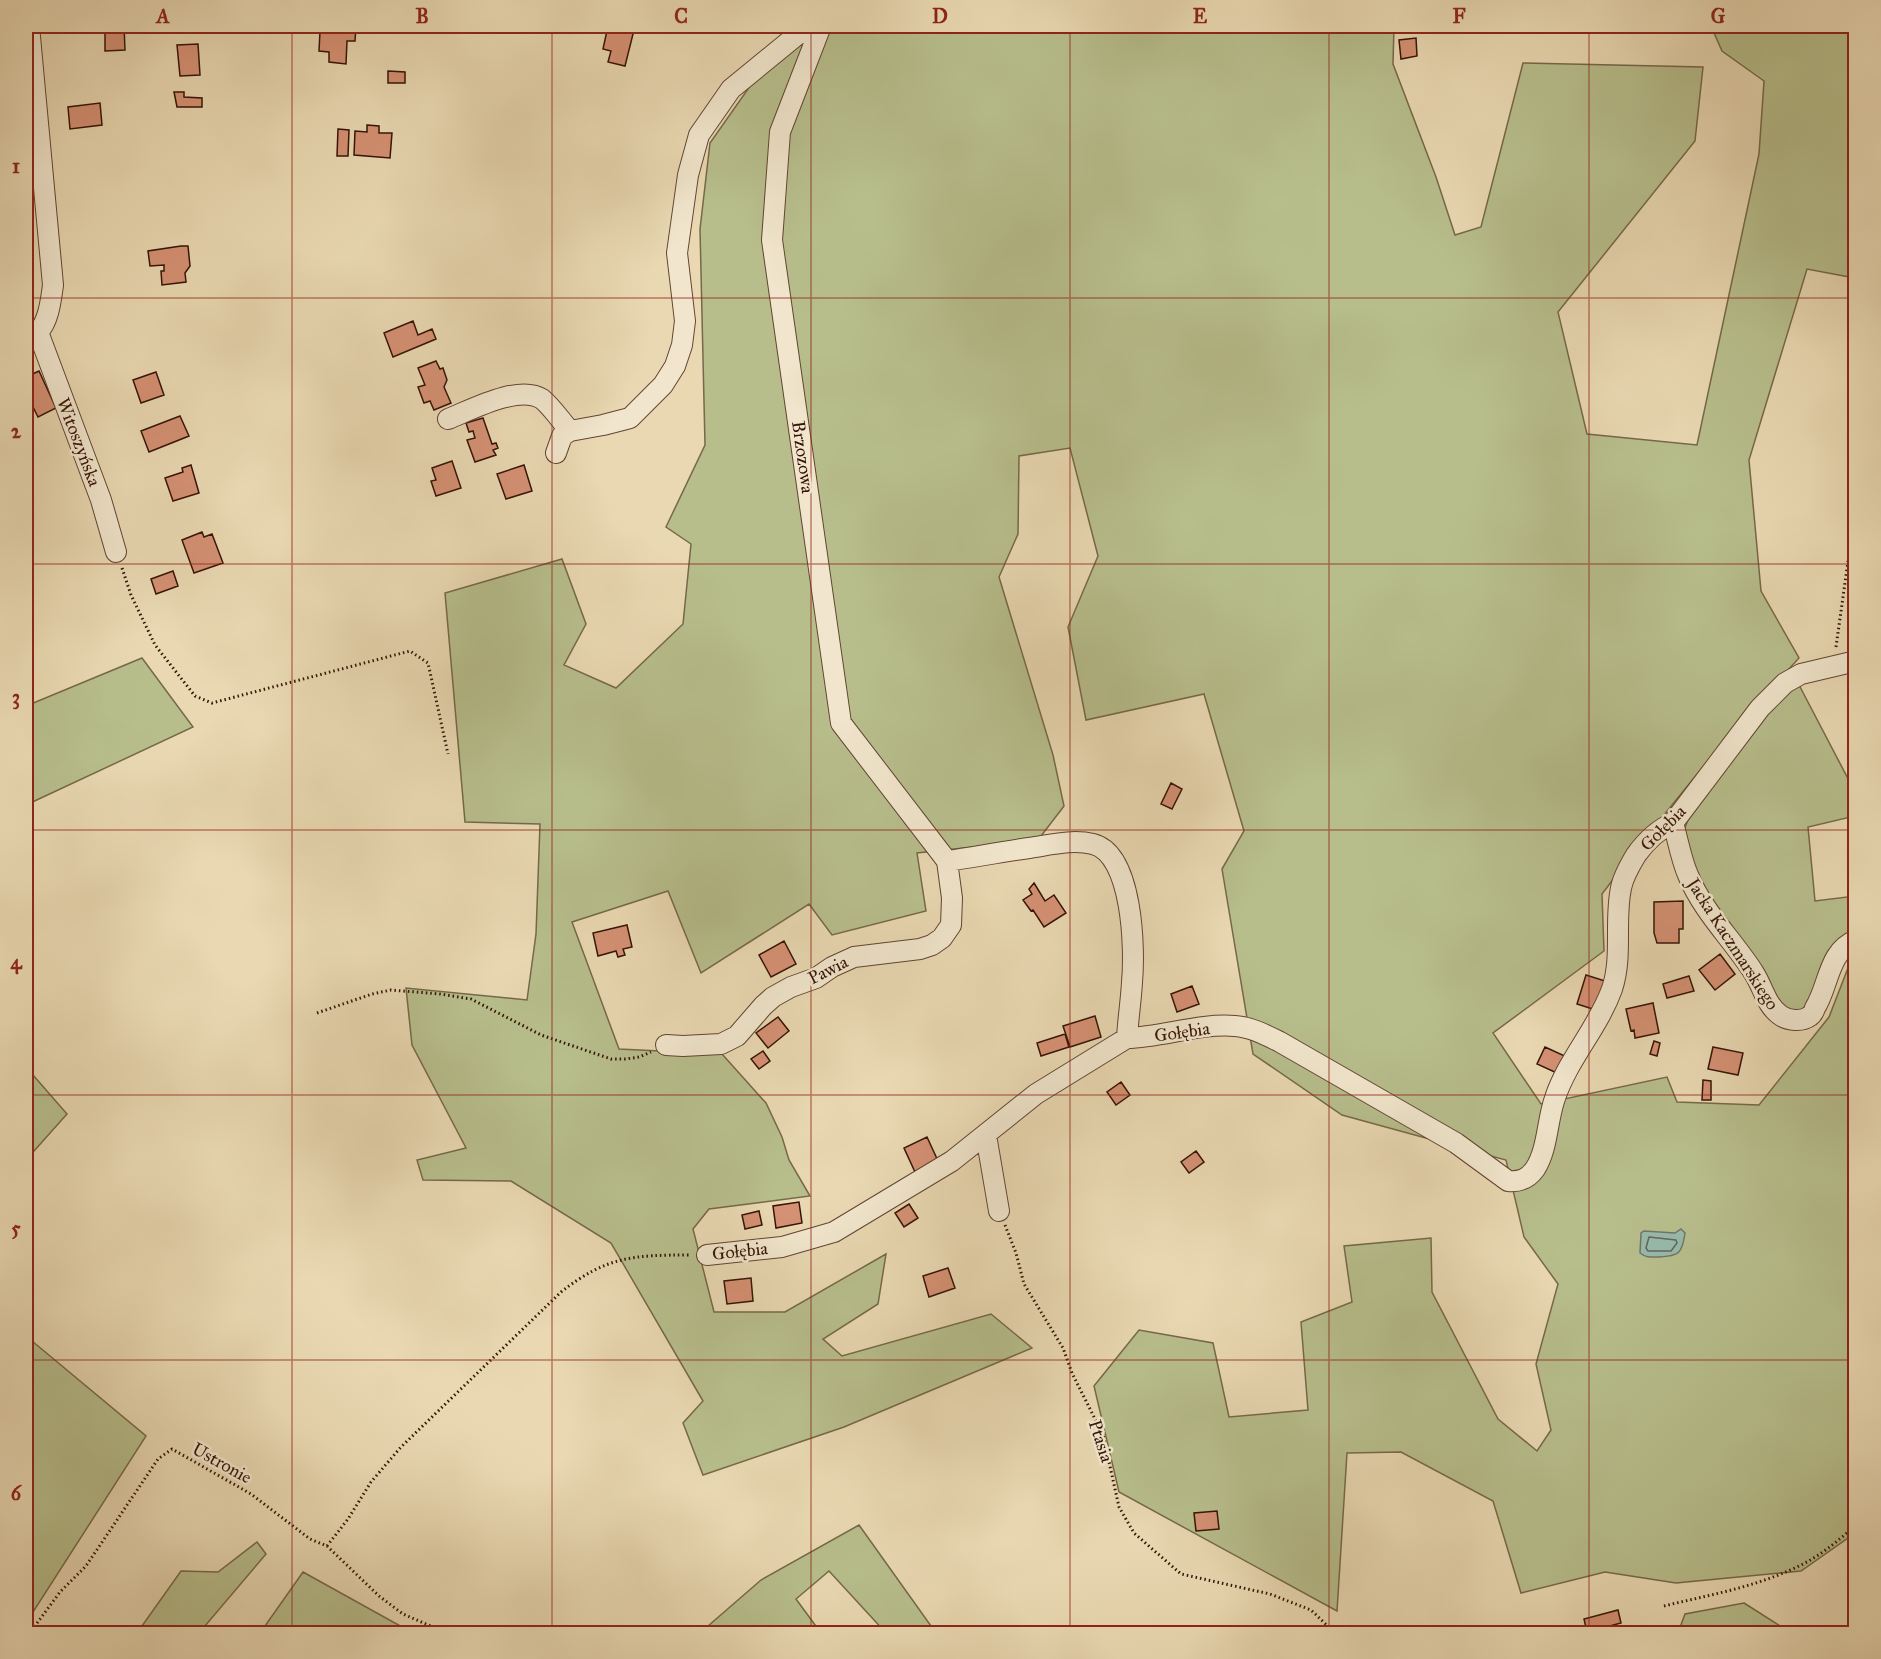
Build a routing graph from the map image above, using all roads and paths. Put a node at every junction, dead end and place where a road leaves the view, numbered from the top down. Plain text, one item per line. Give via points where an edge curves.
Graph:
1 (29, 26) edge
2 (808, 26) edge
3 (821, 26) edge
4 (32, 336) edge
5 (448, 419) dead end
6 (570, 431) junction
7 (556, 453) dead end
8 (1856, 531) edge
9 (116, 552) joint
10 (1856, 661) edge
11 (1833, 667) junction
12 (448, 754) dead end
13 (1673, 822) junction
14 (947, 861) junction
15 (1856, 940) edge
16 (317, 1013) dead end
17 (1127, 1038) junction
18 (666, 1045) joint
19 (986, 1136) junction
20 (999, 1211) joint
21 (707, 1255) joint
22 (1856, 1525) edge
23 (327, 1546) junction
24 (1664, 1606) dead end
25 (29, 1634) edge
26 (448, 1634) edge
27 (1336, 1634) edge

1 - 4 street, Witoszyńska via 53,285 50,306
2 - 6 street via 731,89 699,135 688,175 677,254 685,321 675,366 663,385 630,418
3 - 14 street, Brzozowa via 780,132 772,240 841,723
4 - 9 street, Witoszyńska via 101,500
5 - 6 street via 522,394 542,400
6 - 7 street via 562,436
8 - 11 path via 1851,540
9 - 12 path via 154,645 195,696 212,703 410,651 428,663
10 - 11 street, Gołębia
11 - 13 street, Gołębia via 1801,674 1785,683 1760,708
13 - 15 street, Jacka Kaczmarskiego via 1696,891 1781,1016 1797,1020 1810,1016 1822,997 1836,957
13 - 17 street, Gołębia via 1653,834 1625,875 1619,901 1618,959 1612,989 1554,1099 1536,1167 1518,1182 1508,1181 1456,1143 1256,1031 1236,1026 1215,1027
14 - 17 street via 1065,843 1096,844 1107,852 1124,885 1131,924 1132,982
14 - 18 street, Pawia via 951,925 932,945 854,957 773,997 737,1036 721,1044
16 - 18 path via 391,990 440,994 471,999 541,1035 611,1059 639,1057
17 - 19 street, Gołębia via 1036,1094
19 - 20 street
19 - 21 street, Gołębia via 834,1232 782,1247
20 - 27 path, Ptasia via 1024,1284 1063,1348 1103,1436 1119,1507 1134,1533 1180,1574 1270,1594 1311,1610
21 - 23 path, Gołębia via 621,1259 580,1277 401,1447 371,1482
22 - 24 path via 1817,1556 1767,1580
23 - 25 path, Ustronie via 310,1539 251,1494 172,1449 158,1459 86,1566 60,1592
23 - 26 path, Ustronie via 403,1614

